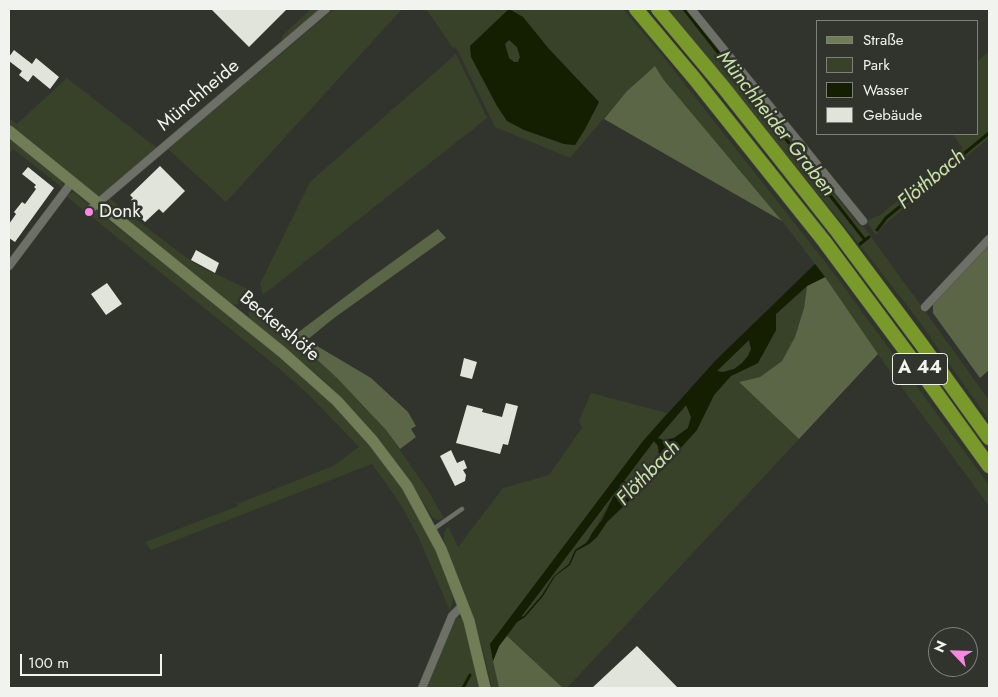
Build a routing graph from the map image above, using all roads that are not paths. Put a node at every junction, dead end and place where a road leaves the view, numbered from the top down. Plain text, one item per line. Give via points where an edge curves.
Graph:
1 (326, 9) edge
2 (636, 9) edge
3 (658, 9) edge
4 (691, 9) edge
5 (9, 130) edge
6 (72, 182) junction
7 (95, 205) junction
8 (862, 221) dead end
9 (989, 239) edge
10 (9, 266) edge
11 (925, 307) dead end
12 (989, 438) edge
13 (989, 466) edge
14 (462, 509) dead end
15 (432, 530) junction
16 (463, 605) junction
17 (422, 688) edge
18 (485, 688) edge

1 - 7 street, Münchheide
2 - 13 highway, A 44 via 824,241
3 - 12 highway, A 44 via 837,231
4 - 8 street
5 - 6 street, Beckershöfe
6 - 7 street, Beckershöfe
6 - 10 street
7 - 15 street, Beckershöfe via 272,344 330,394 390,463
9 - 11 street
14 - 15 lane
15 - 16 street, Beckershöfe
16 - 17 street via 450,620
16 - 18 street, Beckershöfe

